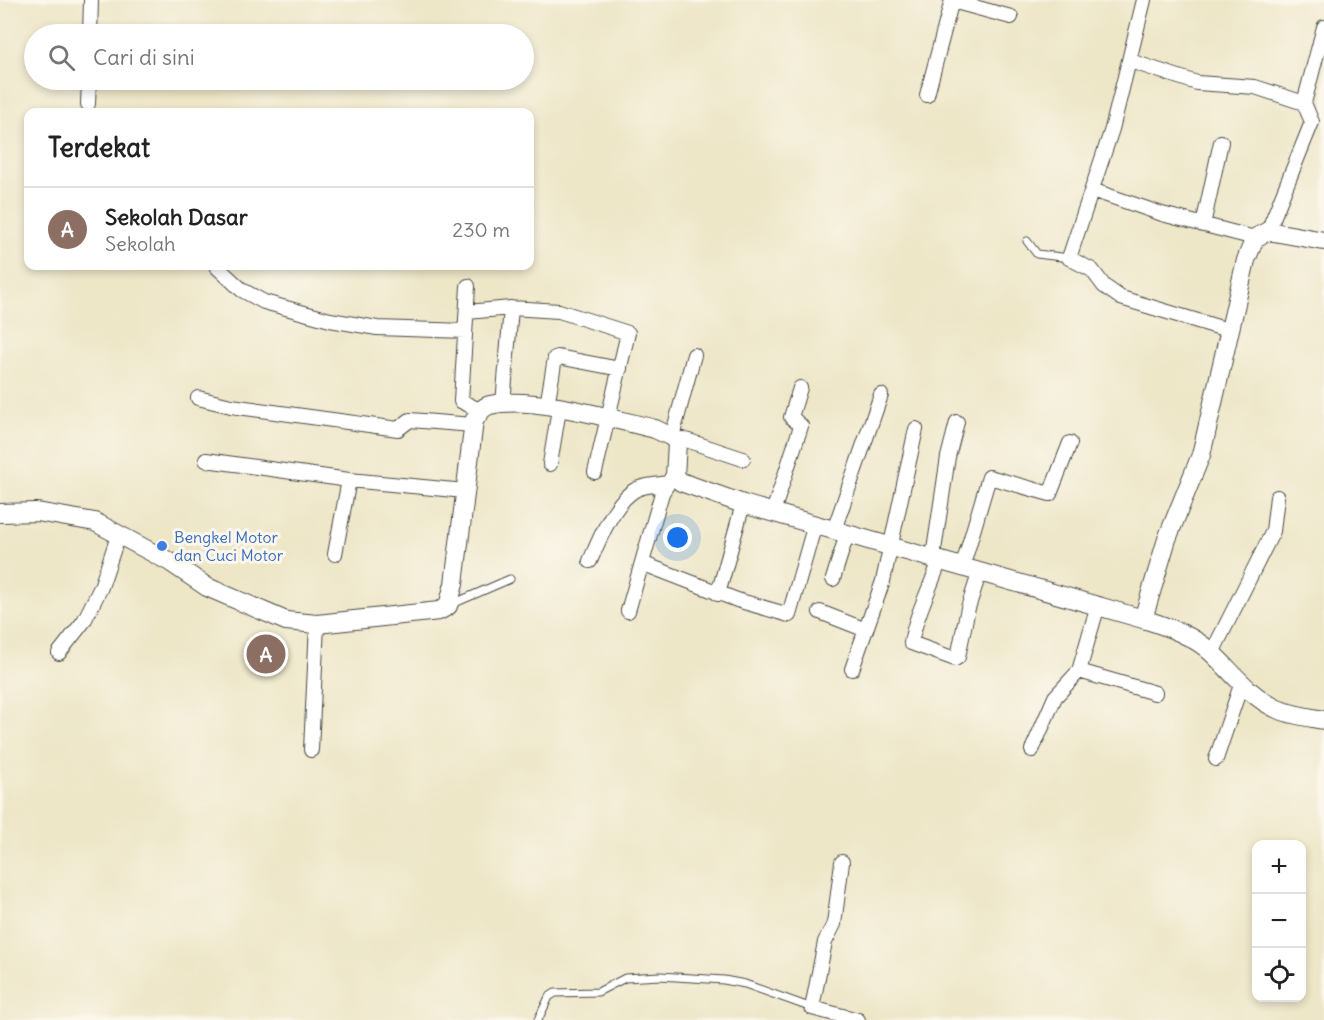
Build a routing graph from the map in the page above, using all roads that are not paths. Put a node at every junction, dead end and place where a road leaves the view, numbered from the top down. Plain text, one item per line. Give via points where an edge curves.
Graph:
1 (91, 0) edge
2 (1144, 0) edge
3 (952, 1) edge
4 (1011, 16) dead end
5 (90, 24) edge
6 (1324, 27) edge
7 (1130, 61) junction
8 (89, 90) edge
9 (927, 95) dead end
10 (1304, 103) junction
11 (88, 104) dead end
12 (1221, 142) dead end
13 (1092, 190) junction
14 (1203, 225) junction
15 (1262, 235) junction
16 (1027, 241) dead end
17 (1324, 241) edge
18 (1069, 258) junction
19 (220, 270) edge
20 (468, 286) dead end
21 (511, 308) junction
22 (467, 312) junction
23 (465, 331) junction
24 (1231, 331) junction
25 (694, 355) dead end
26 (620, 369) junction
27 (800, 388) dead end
28 (881, 395) dead end
29 (198, 398) dead end
30 (503, 404) junction
31 (553, 408) junction
32 (477, 418) junction
33 (608, 418) junction
34 (957, 422) dead end
35 (916, 429) dead end
36 (673, 439) junction
37 (1070, 443) dead end
38 (743, 459) dead end
39 (206, 460) dead end
40 (549, 464) dead end
41 (595, 472) dead end
42 (671, 477) junction
43 (349, 480) junction
44 (465, 491) junction
45 (1277, 497) dead end
46 (743, 504) junction
47 (773, 512) junction
48 (0, 513) edge
49 (814, 524) junction
50 (841, 532) junction
51 (119, 533) junction
52 (891, 545) junction
53 (335, 554) dead end
54 (937, 558) junction
55 (590, 561) dead end
56 (644, 564) junction
57 (971, 568) junction
58 (510, 579) dead end
59 (833, 579) dead end
60 (718, 594) junction
61 (1098, 605) junction
62 (448, 606) junction
63 (628, 610) dead end
64 (820, 612) dead end
65 (1143, 619) junction
66 (317, 624) junction
67 (866, 630) junction
68 (1212, 652) junction
69 (59, 653) dead end
70 (852, 669) dead end
71 (1079, 671) junction
72 (1241, 685) junction
73 (1155, 693) dead end
74 (1324, 720) edge
75 (312, 750) dead end
76 (1032, 750) dead end
77 (1216, 759) dead end
78 (842, 862) dead end
79 (812, 1006) junction
80 (538, 1020) edge
81 (858, 1020) edge

1 - 5 street
2 - 7 street
3 - 4 street
3 - 9 street
6 - 10 street
7 - 10 street via 1205,85 1255,87
7 - 13 street
8 - 11 street
10 - 15 street via 1312,122
12 - 14 street
13 - 14 street
13 - 18 street
14 - 15 street
15 - 17 street
15 - 24 street via 1246,260
16 - 18 lane via 1037,254
18 - 24 street via 1092,270 1104,286 1121,298
19 - 23 street via 242,290 264,302 330,320 377,328
20 - 22 street
21 - 22 street
21 - 26 street via 563,312 628,333
21 - 30 street
22 - 23 street
23 - 32 street via 461,401
24 - 65 street via 1201,454 1167,538
25 - 36 street
26 - 31 street via 555,358
26 - 33 street
27 - 47 street via 791,418 801,426
28 - 50 street
29 - 32 street via 398,429 410,420
30 - 31 street
30 - 32 street via 490,405
31 - 33 street
31 - 40 street
32 - 44 street
33 - 36 street via 656,429
33 - 41 street
34 - 54 street via 948,457
35 - 52 street
36 - 38 street
36 - 42 street via 678,449
37 - 57 street via 1050,494 989,477
39 - 43 street
42 - 46 street
42 - 55 street via 635,490 623,501 603,529
42 - 56 street
43 - 44 street
43 - 53 street
44 - 62 street
45 - 68 street via 1273,531
46 - 47 street
46 - 60 street
47 - 49 street
48 - 51 street via 64,514
49 - 50 street
49 - 60 street via 789,615
50 - 52 street
50 - 59 street
51 - 66 street via 207,587 248,607 286,621
51 - 69 street via 84,621
52 - 54 street
52 - 67 street
54 - 57 street
54 - 57 street via 929,595 922,602 911,643 955,659 968,608
56 - 60 street
56 - 63 street
57 - 61 street
58 - 62 lane
61 - 65 street
61 - 71 street
62 - 66 street via 439,611
64 - 67 street
65 - 68 street via 1168,627
66 - 75 street
67 - 70 street
68 - 72 street
71 - 73 street
71 - 76 street via 1055,698
72 - 74 street via 1277,709
72 - 77 street
78 - 79 street via 834,924 825,942
79 - 80 lane via 745,984 660,976 625,978 598,992 555,993 546,1000
79 - 81 street

